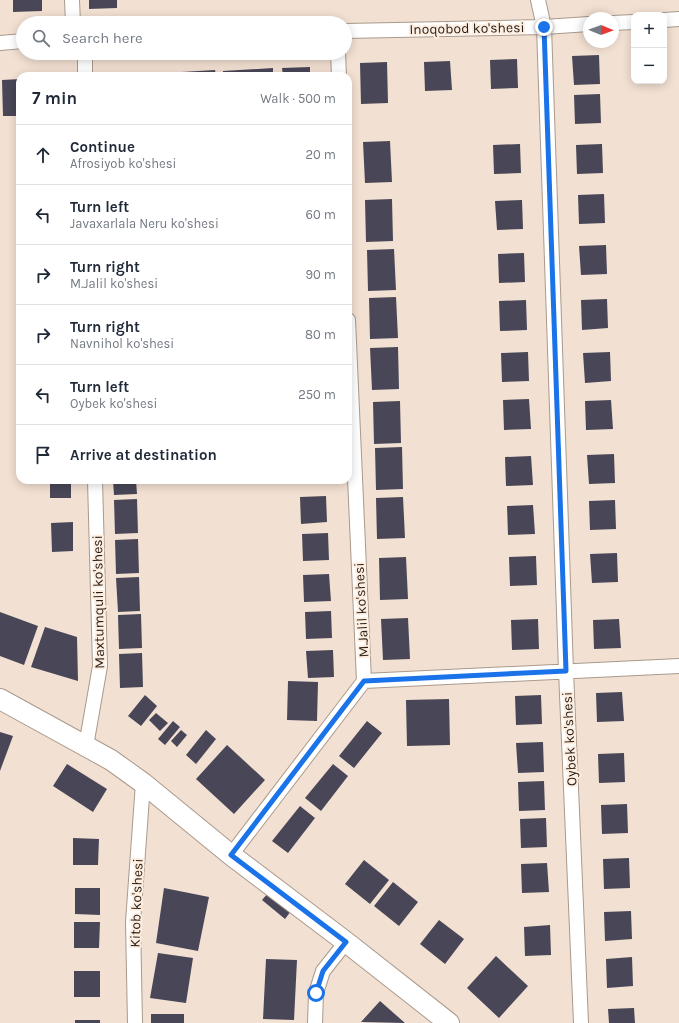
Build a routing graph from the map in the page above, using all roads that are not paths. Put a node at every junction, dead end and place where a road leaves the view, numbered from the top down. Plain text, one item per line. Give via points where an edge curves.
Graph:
1 (72, 0) edge
2 (538, 0) edge
3 (73, 16) edge
4 (679, 19) edge
5 (667, 20) edge
6 (631, 22) edge
7 (619, 23) edge
8 (583, 24) edge
9 (544, 27) junction
10 (352, 31) edge
11 (16, 41) edge
12 (0, 42) edge
13 (85, 60) edge
14 (338, 60) edge
15 (85, 72) edge
16 (339, 72) edge
17 (352, 410) edge
18 (96, 484) edge
19 (679, 666) edge
20 (566, 671) junction
21 (364, 681) junction
22 (0, 699) edge
23 (86, 746) junction
24 (143, 783) junction
25 (231, 855) junction
26 (346, 942) junction
27 (135, 1023) edge
28 (315, 1023) edge
29 (449, 1023) edge
30 (581, 1023) edge

1 - 3 street
2 - 9 street, Oybek ko'shesi
4 - 5 street
6 - 7 street
8 - 9 street, Inoqobod ko'shesi
9 - 10 street, Inoqobod ko'shesi
9 - 20 street, Oybek ko'shesi
11 - 12 street
13 - 15 street
14 - 16 street
17 - 21 street, M.Jalil ko'shesi
18 - 23 street, Maxtumquli ko'shesi via 100,666
19 - 20 street
20 - 21 street
20 - 30 street, Oybek ko'shesi
21 - 25 street
22 - 23 street
23 - 24 street
24 - 25 street
24 - 27 street, Kitob ko'shesi via 134,922
25 - 26 street
26 - 28 street via 323,971 316,993
26 - 29 street

